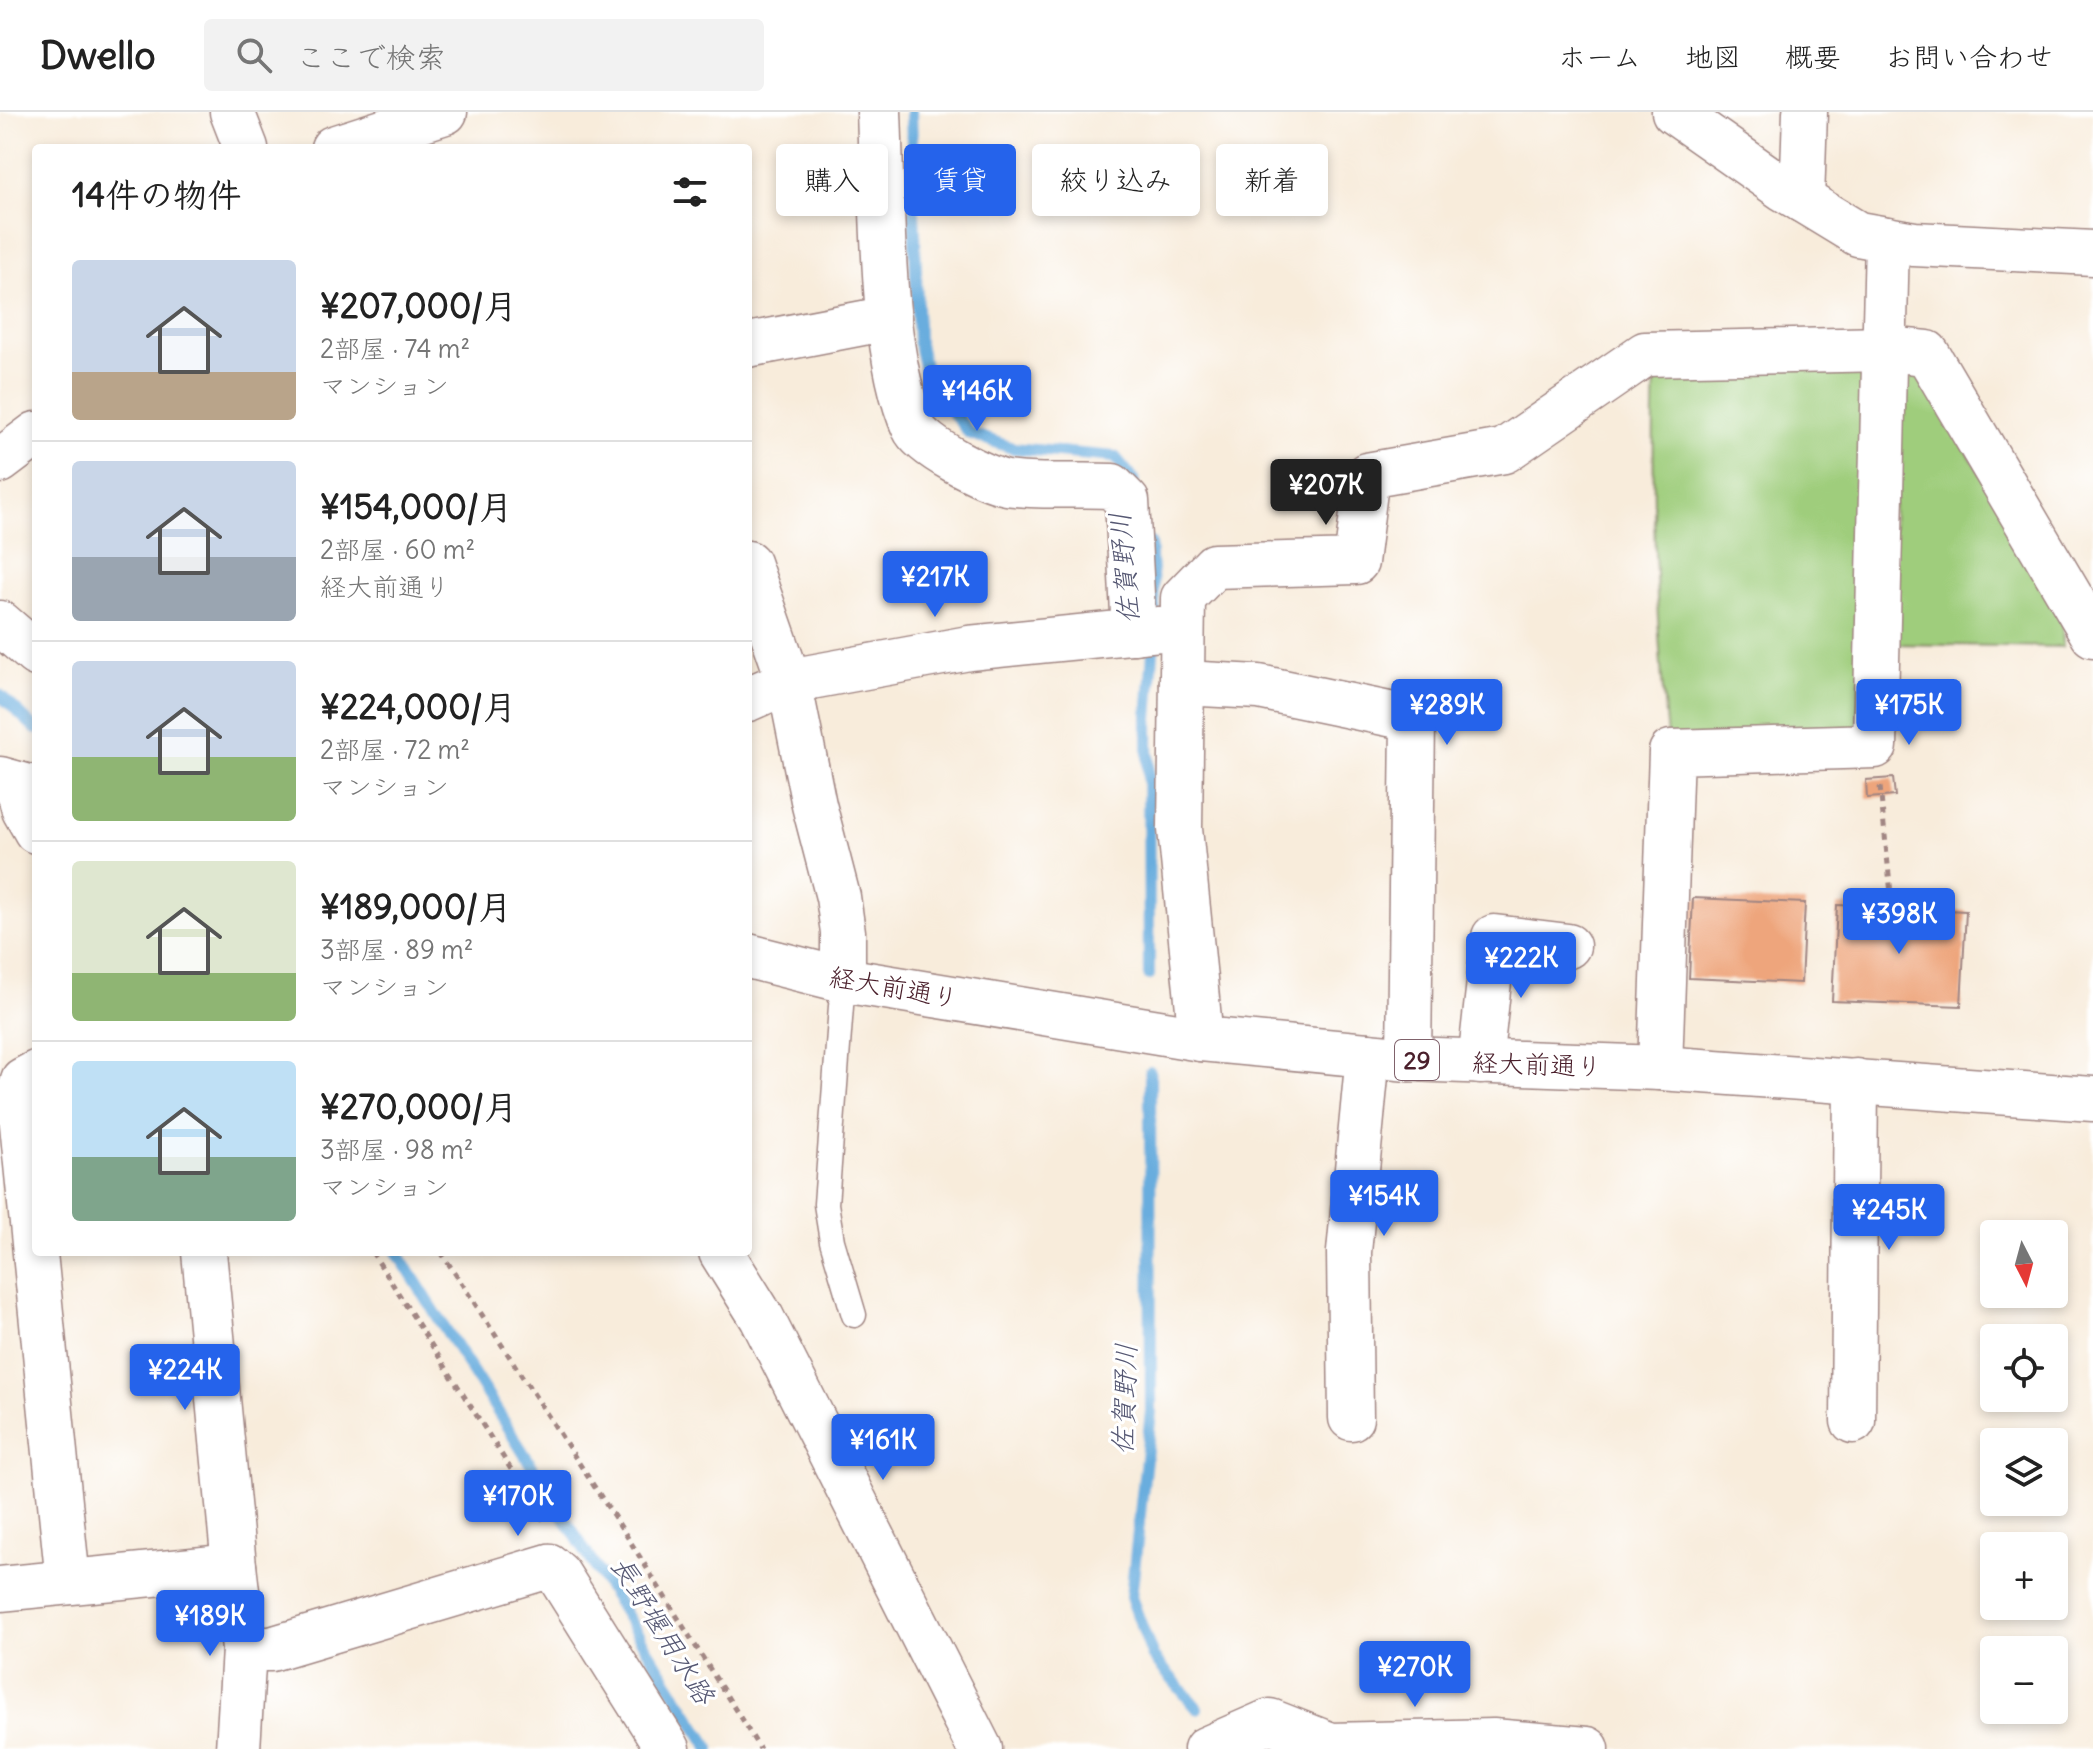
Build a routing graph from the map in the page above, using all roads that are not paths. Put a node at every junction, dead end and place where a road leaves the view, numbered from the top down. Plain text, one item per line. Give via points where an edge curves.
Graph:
1 (232, 112) edge
2 (445, 112) edge
3 (879, 112) edge
4 (1674, 112) edge
5 (1805, 112) edge
6 (244, 144) edge
7 (345, 144) edge
8 (1802, 200) junction
9 (1887, 239) junction
10 (2093, 253) edge
11 (889, 318) junction
12 (752, 344) edge
13 (1887, 349) junction
14 (32, 437) edge
15 (0, 461) edge
16 (752, 575) edge
17 (0, 623) edge
18 (1158, 629) junction
19 (2093, 635) edge
20 (32, 651) edge
21 (789, 681) junction
22 (1182, 683) junction
23 (752, 697) edge
24 (1568, 946) dead end
25 (752, 957) edge
26 (843, 980) junction
27 (1201, 1039) junction
28 (1389, 1057) junction
29 (1480, 1062) junction
30 (1660, 1068) junction
31 (32, 1075) edge
32 (1856, 1081) junction
33 (2093, 1099) edge
34 (32, 1223) edge
35 (35, 1256) edge
36 (204, 1256) edge
37 (723, 1256) edge
38 (854, 1315) dead end
39 (1351, 1418) dead end
40 (1853, 1421) dead end
41 (234, 1566) junction
42 (68, 1582) junction
43 (0, 1589) edge
44 (244, 1649) junction
45 (238, 1749) edge
46 (668, 1749) edge
47 (980, 1749) edge
48 (1206, 1749) edge
49 (1587, 1749) edge
50 (1597, 1749) edge

1 - 6 street
2 - 7 street
3 - 11 street
4 - 8 street
5 - 8 street
8 - 9 street via 1858,234
9 - 10 street
9 - 13 street
11 - 12 street
11 - 18 street via 915,431 973,471 1007,482 1112,486 1127,501
13 - 18 street via 1645,354 1504,451 1367,475 1356,562 1214,566
13 - 19 street via 1927,353
13 - 30 street via 1875,746 1671,752
14 - 15 street
16 - 21 street
17 - 20 street
18 - 21 street via 969,648
18 - 22 street
21 - 23 street
21 - 26 street via 838,897
22 - 27 street via 1180,829
22 - 28 street via 1259,687 1413,719
24 - 29 street via 1494,937
25 - 26 street, 経大前通り / 29
26 - 27 street, 経大前通り / 29
26 - 38 lane via 826,1204
27 - 28 street, 経大前通り / 29
28 - 29 street, 経大前通り / 29
28 - 39 street via 1349,1252
29 - 30 street, 経大前通り / 29
30 - 32 street, 経大前通り / 29
31 - 34 street via 23,1080 19,1094
32 - 33 street, 経大前通り / 29
32 - 40 street
35 - 42 street
36 - 41 street
37 - 47 street via 762,1318
41 - 42 street
41 - 44 street
42 - 43 street
44 - 45 street
44 - 46 street via 271,1649 549,1566
48 - 49 street via 1270,1721 1331,1745 1493,1741
49 - 50 street

